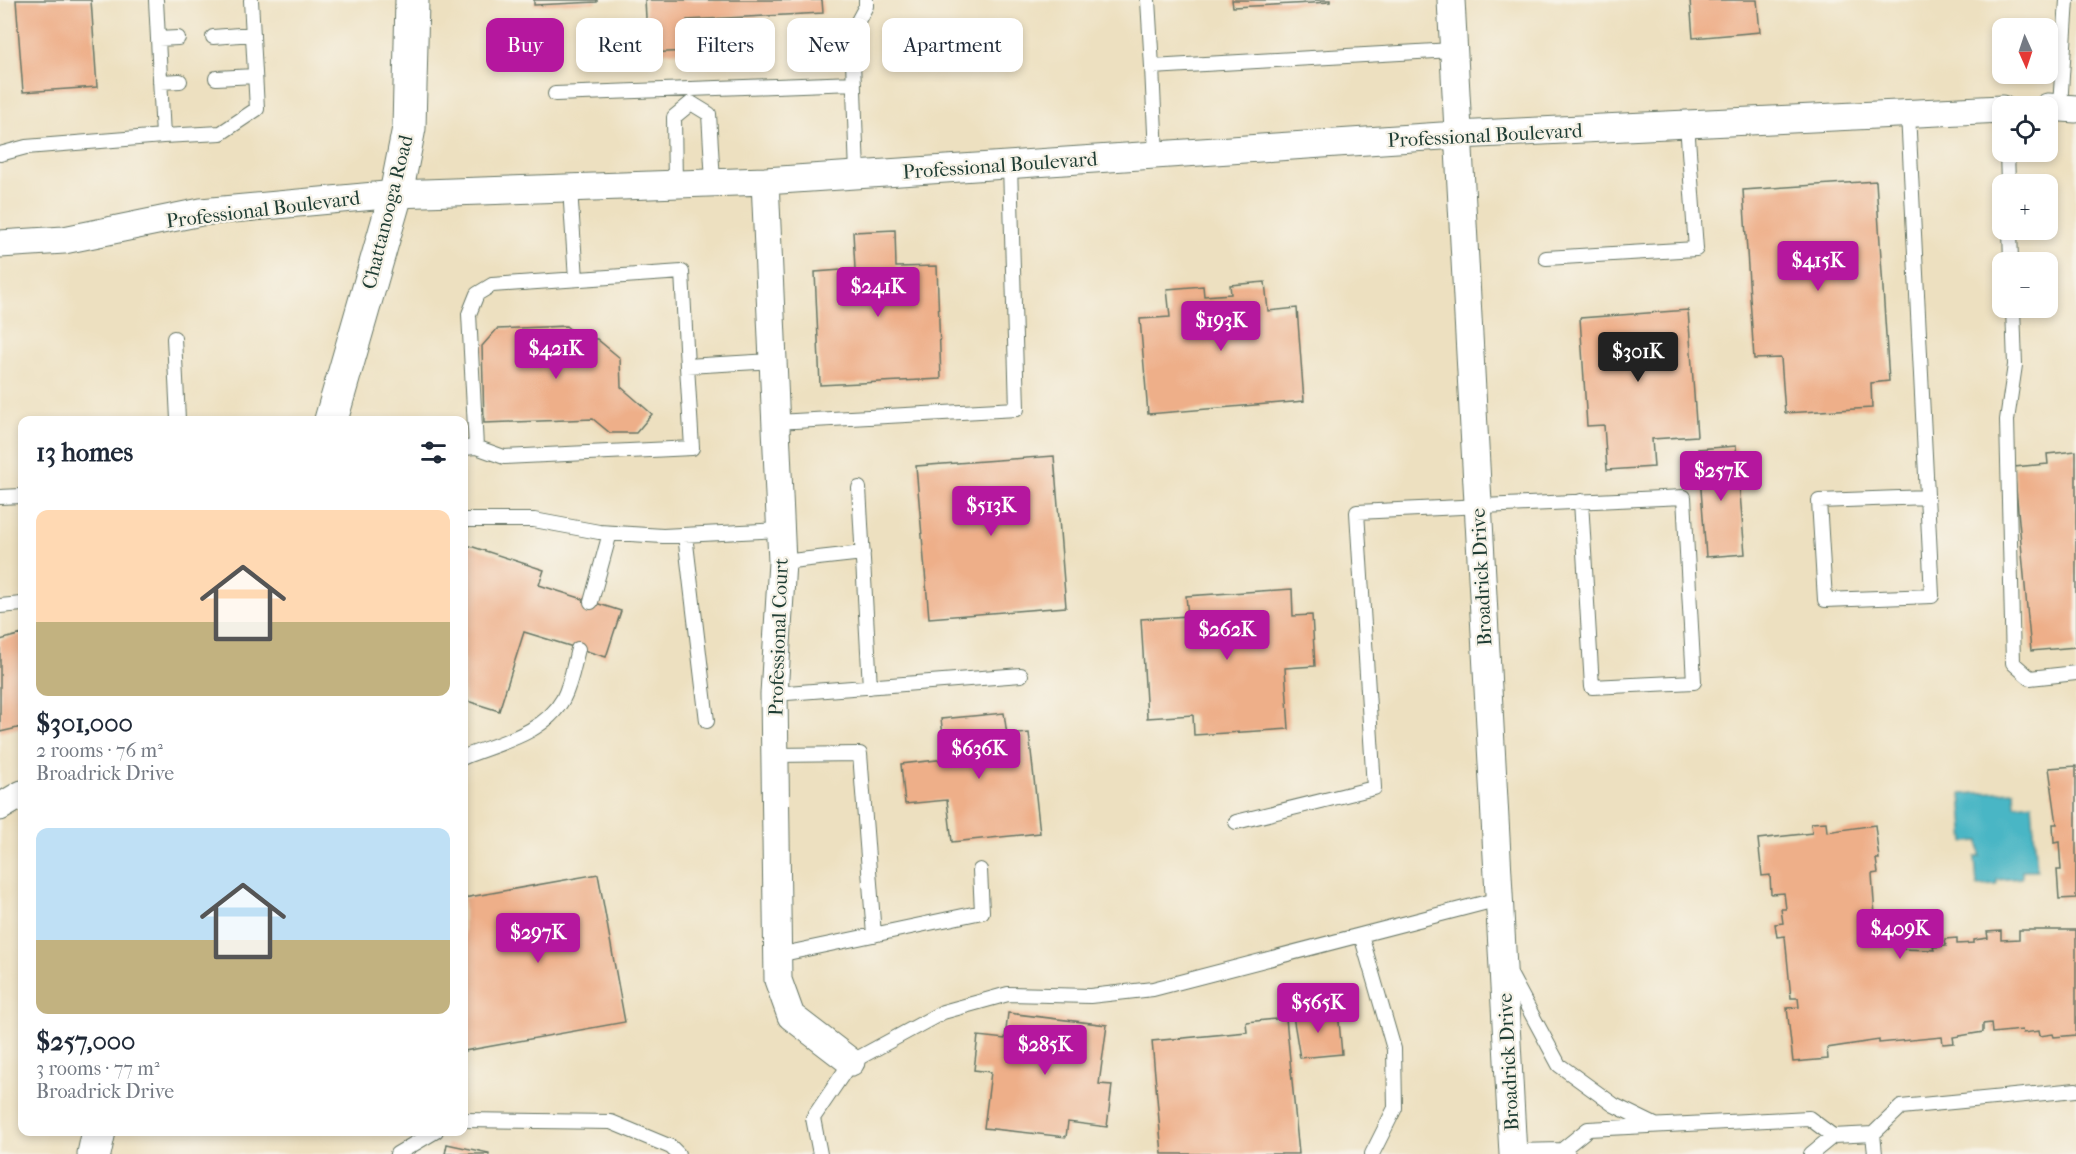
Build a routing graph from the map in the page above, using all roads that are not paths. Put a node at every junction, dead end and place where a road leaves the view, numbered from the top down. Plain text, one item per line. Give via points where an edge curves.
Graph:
1 (156, 0) edge
2 (251, 0) edge
3 (412, 0) edge
4 (866, 0) edge
5 (1148, 0) edge
6 (1451, 0) edge
7 (2067, 0) edge
8 (253, 34) junction
9 (213, 37) dead end
10 (178, 38) dead end
11 (158, 39) junction
12 (1453, 50) junction
13 (1152, 67) junction
14 (255, 76) junction
15 (216, 78) dead end
16 (180, 81) dead end
17 (160, 82) junction
18 (854, 83) junction
19 (555, 94) dead end
20 (690, 96) junction
21 (2061, 107) edge
22 (1992, 109) edge
23 (1908, 113) junction
24 (1687, 124) junction
25 (1457, 135) junction
26 (163, 136) junction
27 (0, 154) edge
28 (1156, 155) junction
29 (1010, 165) junction
30 (857, 175) junction
31 (765, 181) junction
32 (713, 182) junction
33 (675, 184) junction
34 (570, 188) junction
35 (396, 194) junction
36 (0, 244) edge
37 (1546, 258) dead end
38 (576, 279) junction
39 (2013, 318) edge
40 (174, 338) dead end
41 (773, 361) junction
42 (687, 366) junction
43 (177, 416) edge
44 (332, 416) edge
45 (776, 423) junction
46 (470, 447) edge
47 (860, 488) dead end
48 (0, 496) edge
49 (18, 496) edge
50 (1927, 497) junction
51 (1581, 501) junction
52 (1477, 506) junction
53 (468, 520) edge
54 (781, 530) junction
55 (610, 533) junction
56 (685, 535) junction
57 (863, 553) junction
58 (782, 562) junction
59 (591, 602) dead end
60 (18, 604) edge
61 (0, 606) edge
62 (578, 649) dead end
63 (2076, 673) edge
64 (1021, 675) dead end
65 (870, 687) junction
66 (774, 694) junction
67 (706, 721) dead end
68 (468, 755) edge
69 (775, 755) junction
70 (18, 796) edge
71 (0, 807) edge
72 (1236, 822) dead end
73 (980, 870) dead end
74 (1499, 899) junction
75 (874, 935) junction
76 (1361, 935) junction
77 (778, 956) junction
78 (1502, 958) junction
79 (851, 1062) junction
80 (2076, 1090) edge
81 (468, 1120) edge
82 (1654, 1125) junction
83 (1874, 1134) junction
84 (98, 1136) edge
85 (428, 1136) edge
86 (1833, 1136) junction
87 (1513, 1152) edge
88 (1565, 1152) edge
89 (94, 1154) edge
90 (397, 1154) edge
91 (678, 1154) edge
92 (820, 1154) edge
93 (1372, 1154) edge
94 (1811, 1154) edge
95 (1875, 1154) edge

1 - 11 lane
2 - 8 lane
3 - 35 main road, Chattanooga Road via 409,128
4 - 18 lane via 852,32
5 - 13 lane
6 - 12 street, Broadrick Drive
7 - 21 lane
8 - 9 lane
8 - 14 lane
10 - 11 lane
11 - 17 lane
12 - 13 lane
12 - 25 street, Broadrick Drive
13 - 28 lane
14 - 15 lane
14 - 26 lane via 256,109 221,133
16 - 17 lane
17 - 26 lane
18 - 20 lane
18 - 30 lane
19 - 20 lane
20 - 32 lane via 710,114
20 - 33 lane via 674,117
22 - 23 street, Professional Boulevard
23 - 24 street, Professional Boulevard
23 - 50 lane
24 - 25 street, Professional Boulevard
24 - 37 lane via 1696,249
25 - 28 street, Professional Boulevard
25 - 52 street, Broadrick Drive
26 - 27 lane via 26,147
28 - 29 street, Professional Boulevard
29 - 30 street, Professional Boulevard
29 - 45 lane via 1017,409
30 - 31 street, Professional Boulevard
31 - 32 street, Professional Boulevard
31 - 41 street, Professional Court
32 - 33 street, Professional Boulevard
33 - 34 street, Professional Boulevard
34 - 35 street, Professional Boulevard
34 - 38 lane
35 - 36 street, Professional Boulevard via 201,212 64,240
35 - 44 main road, Chattanooga Road
38 - 42 lane via 682,272
38 - 46 lane via 492,285 477,294 469,314
39 - 63 lane via 2015,365 2007,420 2013,663 2030,678
40 - 43 lane
41 - 42 lane
41 - 45 street, Professional Court
42 - 46 lane via 692,448 504,457
45 - 54 street, Professional Court
47 - 57 lane
48 - 49 lane
50 - 50 lane via 1932,596 1825,600 1819,501
51 - 51 lane via 1684,497 1694,682 1592,687
51 - 52 lane
52 - 72 lane via 1357,512 1374,788
52 - 74 street, Broadrick Drive
53 - 55 lane via 534,520
54 - 56 lane
54 - 58 street, Professional Court
55 - 56 lane
55 - 59 lane
56 - 67 lane
57 - 58 lane
57 - 65 lane
58 - 66 street, Professional Court
60 - 61 lane
62 - 68 lane via 564,698 549,717 530,731
64 - 65 lane
65 - 66 lane
66 - 69 street, Professional Court
69 - 75 lane via 860,754
69 - 77 street, Professional Court
70 - 71 street
73 - 75 lane via 982,912
74 - 76 lane
74 - 78 street, Broadrick Drive
75 - 77 lane
76 - 79 lane via 1153,989 1090,996 1008,994 944,1012
76 - 93 lane via 1394,1049 1395,1108
77 - 79 street, Professional Court via 778,980 790,1016
78 - 82 lane via 1559,1065 1614,1105
78 - 87 street, Broadrick Drive
79 - 92 lane via 813,1118
80 - 83 lane via 1900,1107
81 - 91 lane via 611,1122
82 - 86 lane via 1809,1118
82 - 88 lane via 1588,1129
83 - 86 lane
83 - 95 lane
84 - 89 main road
85 - 90 lane
86 - 94 lane
87 - 88 lane

